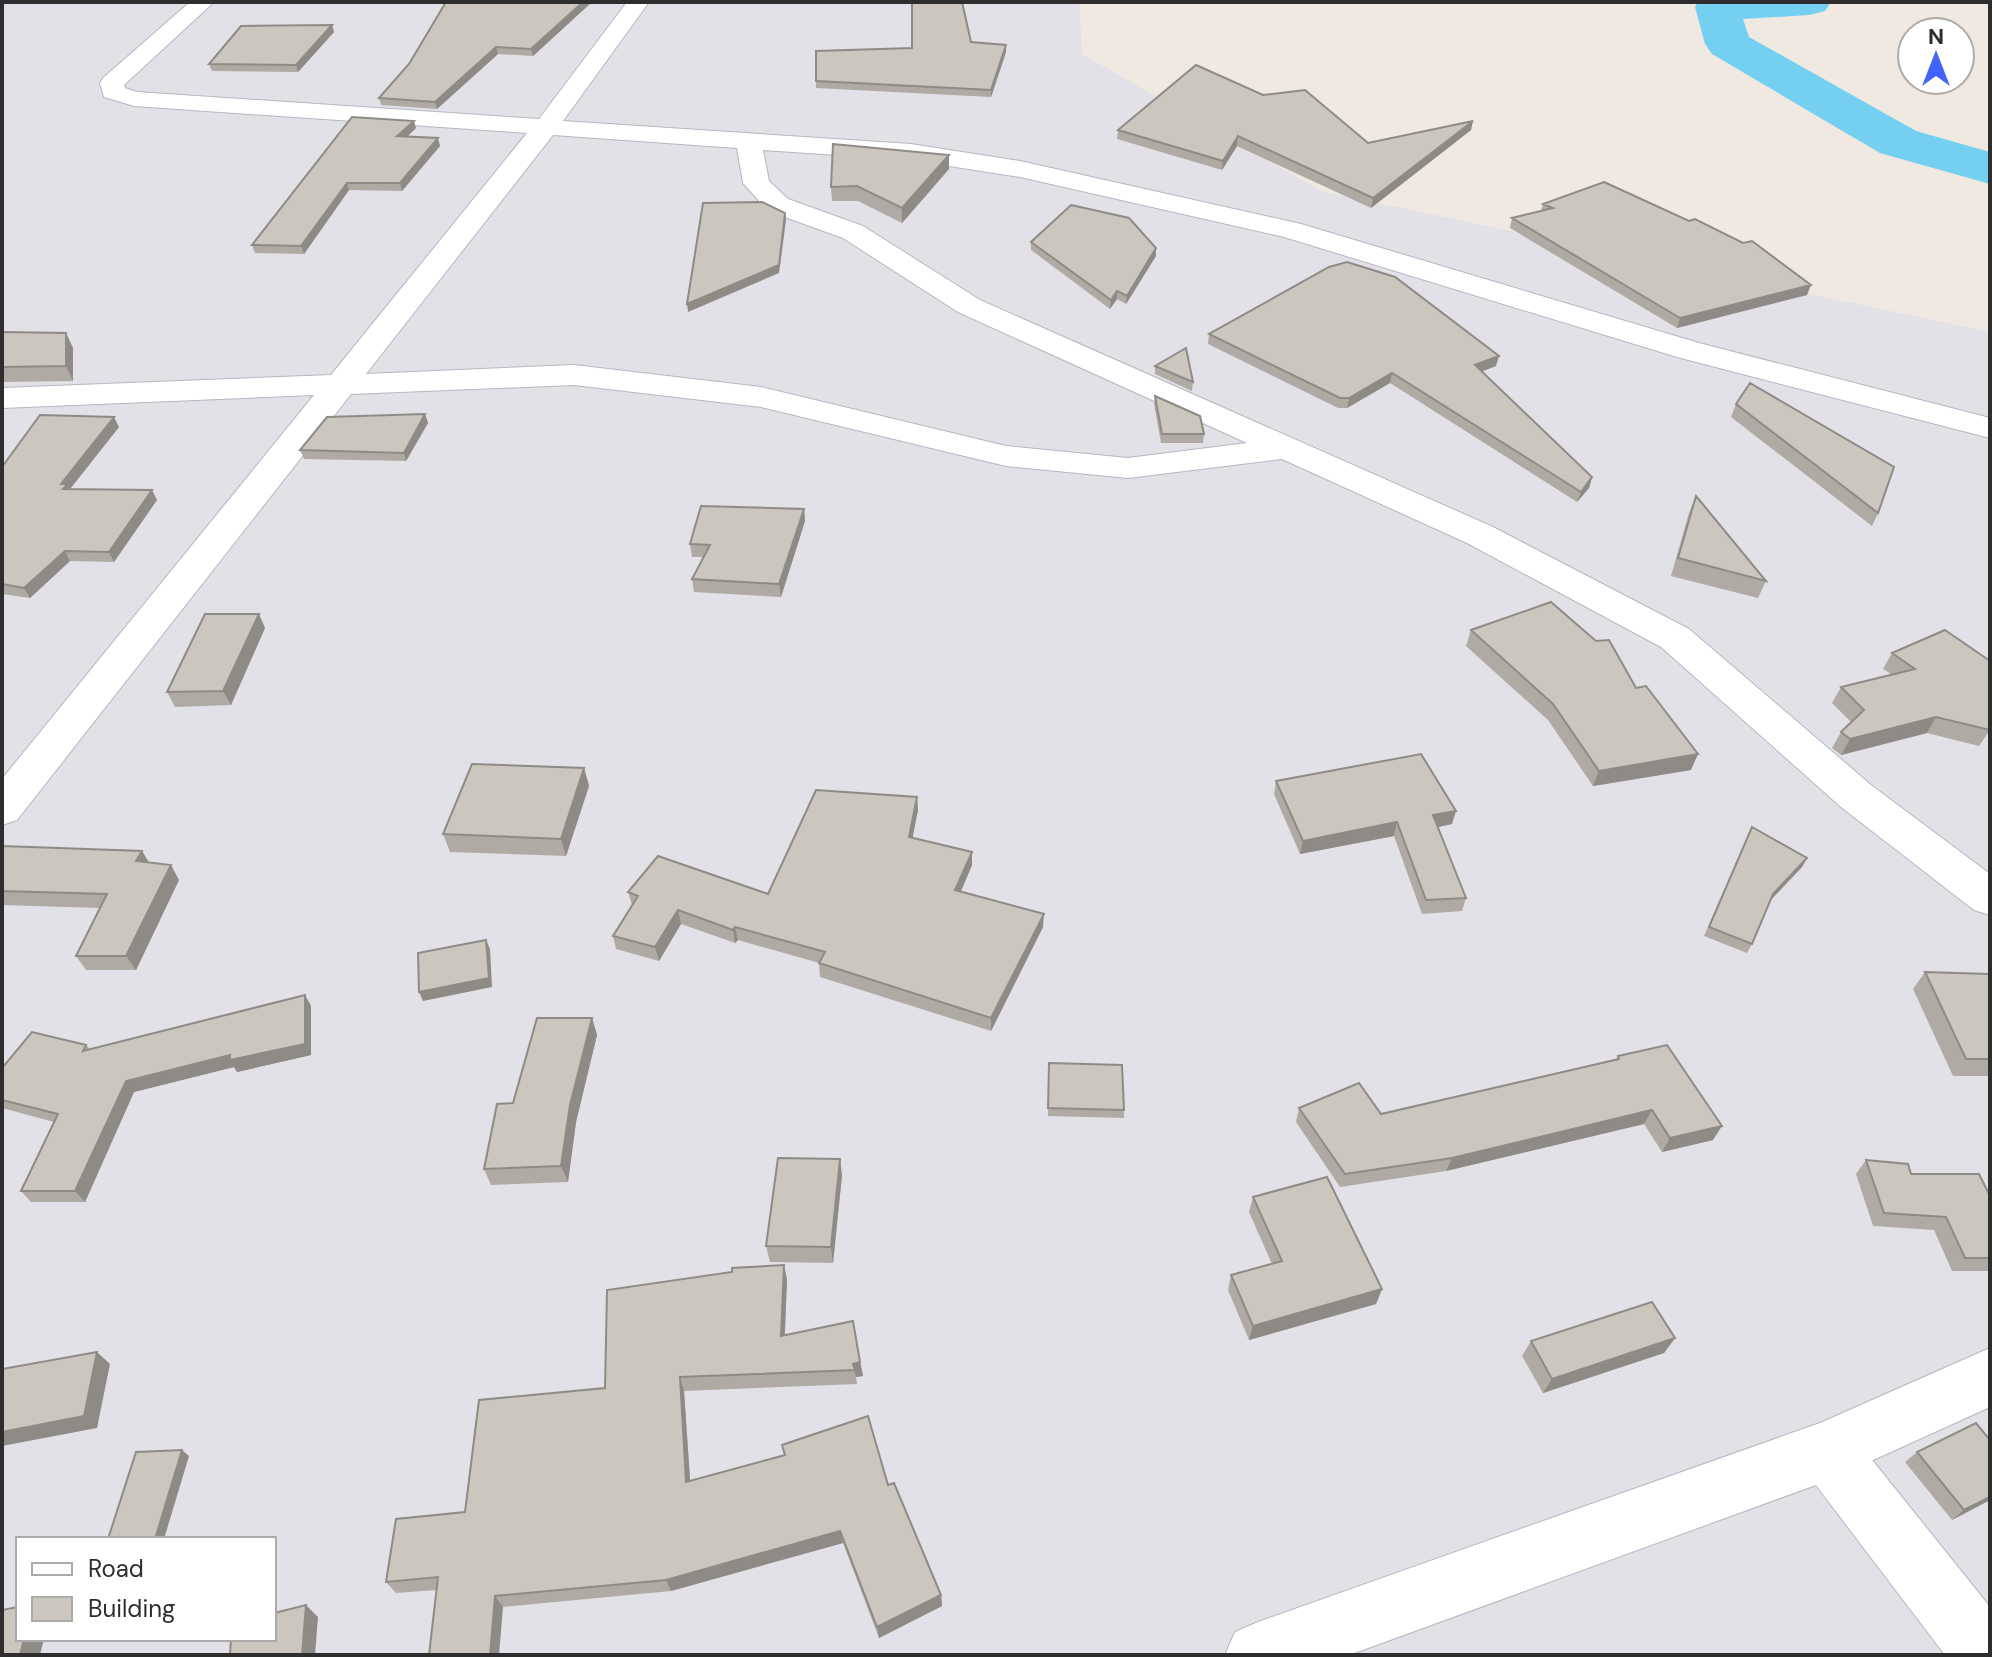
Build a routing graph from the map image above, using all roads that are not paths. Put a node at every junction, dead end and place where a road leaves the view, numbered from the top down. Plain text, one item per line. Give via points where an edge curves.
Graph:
1 (203, 2) edge
2 (638, 2) edge
3 (546, 127) junction
4 (748, 140) junction
5 (342, 382) junction
6 (2, 398) edge
7 (1990, 428) edge
8 (1286, 448) junction
9 (2, 809) edge
10 (1990, 898) edge
11 (1990, 1377) edge
12 (1827, 1451) junction
13 (1258, 1655) edge
14 (1986, 1655) edge

1 - 3 street via 112,83 113,92 134,99
2 - 3 street
3 - 4 street
3 - 5 street
4 - 7 street via 927,154 1020,169 1291,230 1688,350
4 - 8 street via 756,183 778,205 853,232 969,306
5 - 6 street
5 - 8 street via 574,375 761,397 1006,456 1128,468
5 - 9 street
8 - 10 street via 1480,535 1675,638 1856,796
11 - 12 street
12 - 13 street
12 - 14 street

